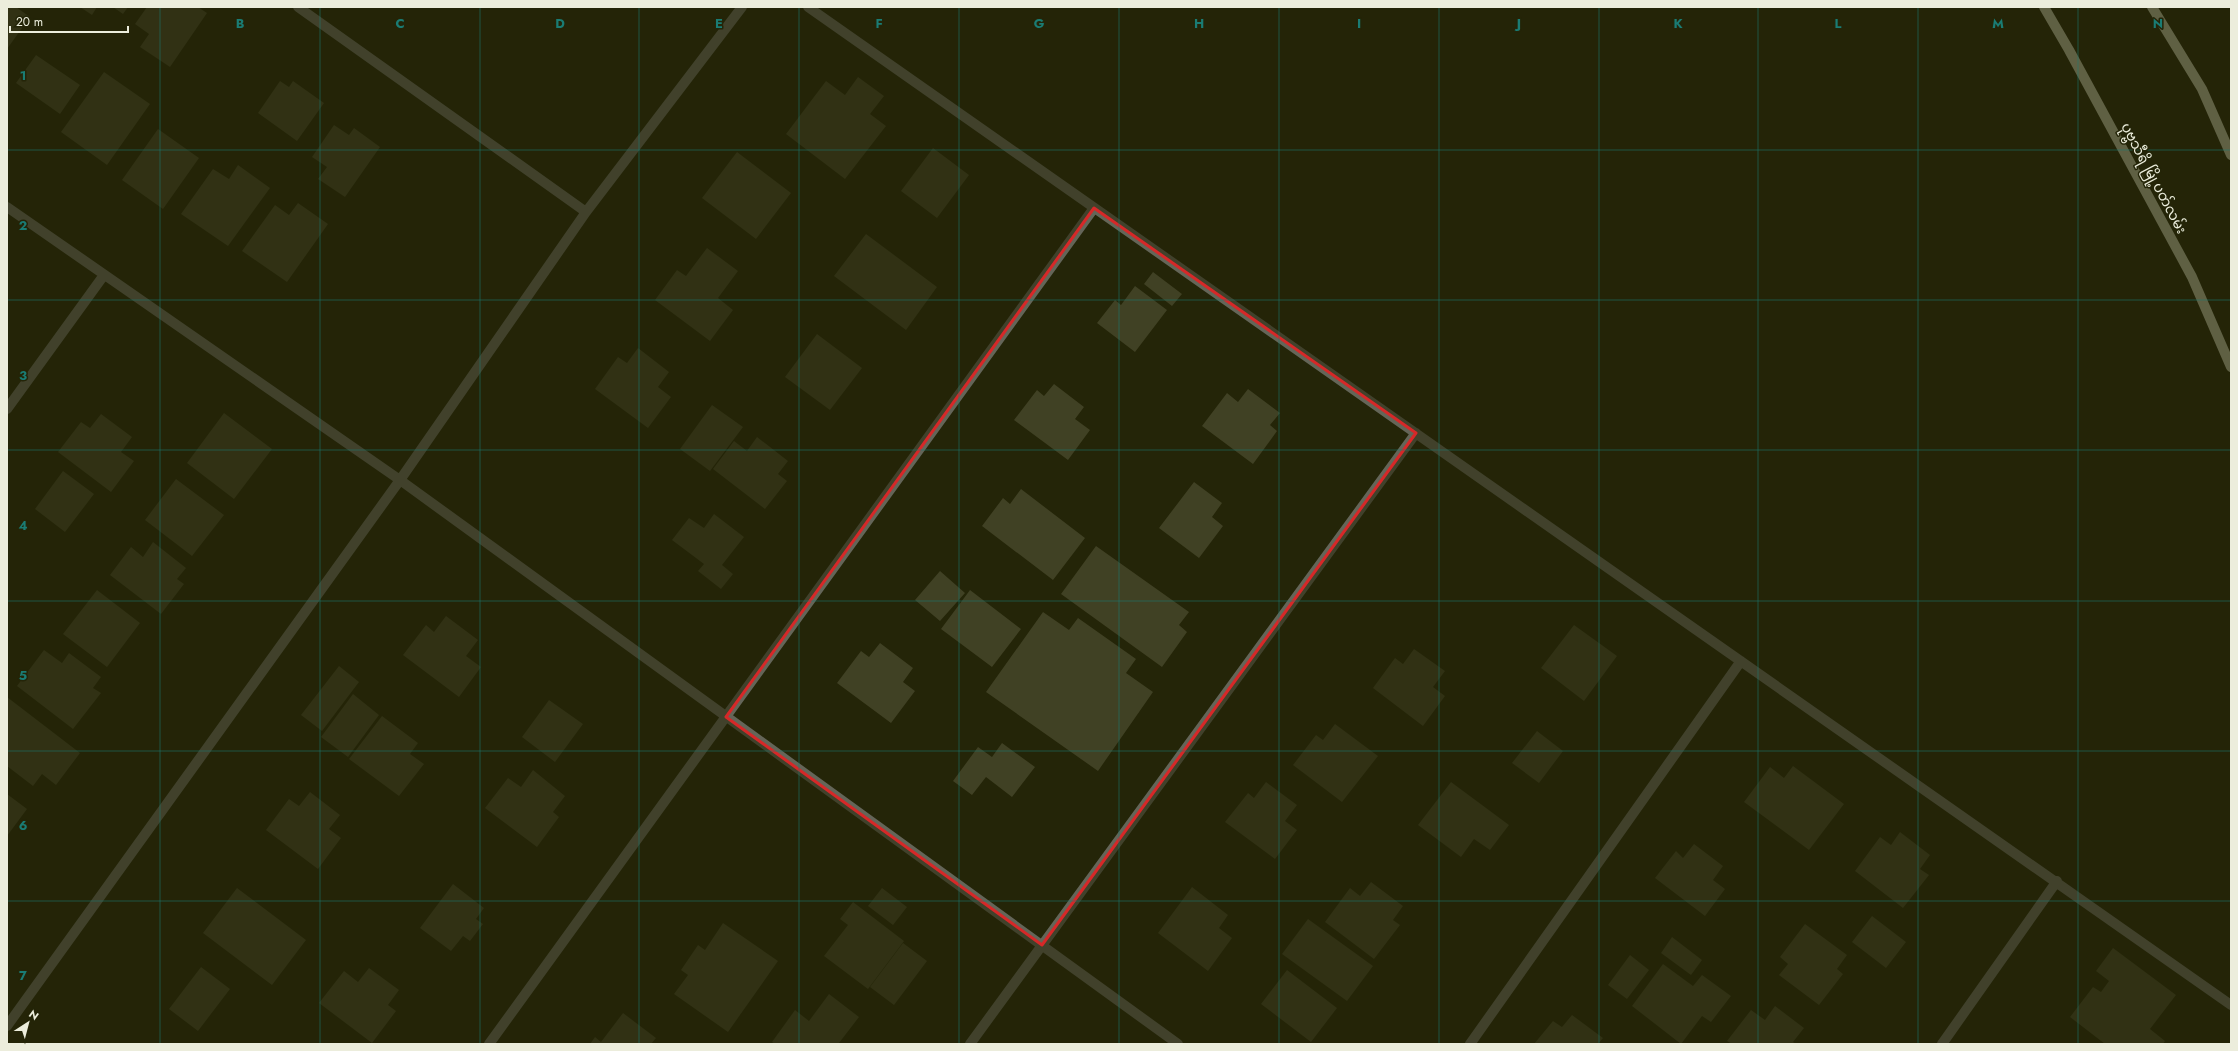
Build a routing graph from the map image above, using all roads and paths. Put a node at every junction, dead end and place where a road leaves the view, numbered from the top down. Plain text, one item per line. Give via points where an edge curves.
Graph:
1 (298, 7) edge
2 (742, 7) edge
3 (808, 7) edge
4 (2044, 7) edge
5 (2152, 7) edge
6 (2231, 155) edge
7 (7, 207) edge
8 (1094, 208) junction
9 (586, 212) junction
10 (104, 275) junction
11 (2231, 367) edge
12 (7, 409) edge
13 (1416, 433) junction
14 (400, 480) junction
15 (1742, 661) junction
16 (726, 717) junction
17 (2056, 881) junction
18 (1042, 946) junction
19 (2231, 1004) edge
20 (7, 1026) edge
21 (489, 1044) edge
22 (970, 1044) edge
23 (1178, 1044) edge
24 (1470, 1044) edge
25 (1942, 1044) edge

1 - 9 street
2 - 9 street
3 - 8 street
4 - 11 main road, ပုဗ္ဗသီရိ မြို့ပတ်လမ်း via 2192,277
5 - 6 main road via 2202,89
7 - 10 street
8 - 13 street
8 - 16 street
9 - 14 street
10 - 12 street
10 - 14 street
13 - 15 street
13 - 18 street
14 - 16 street
14 - 20 street
15 - 17 street
15 - 24 street
16 - 18 street
16 - 21 street
17 - 19 street
17 - 25 street
18 - 22 street
18 - 23 street

